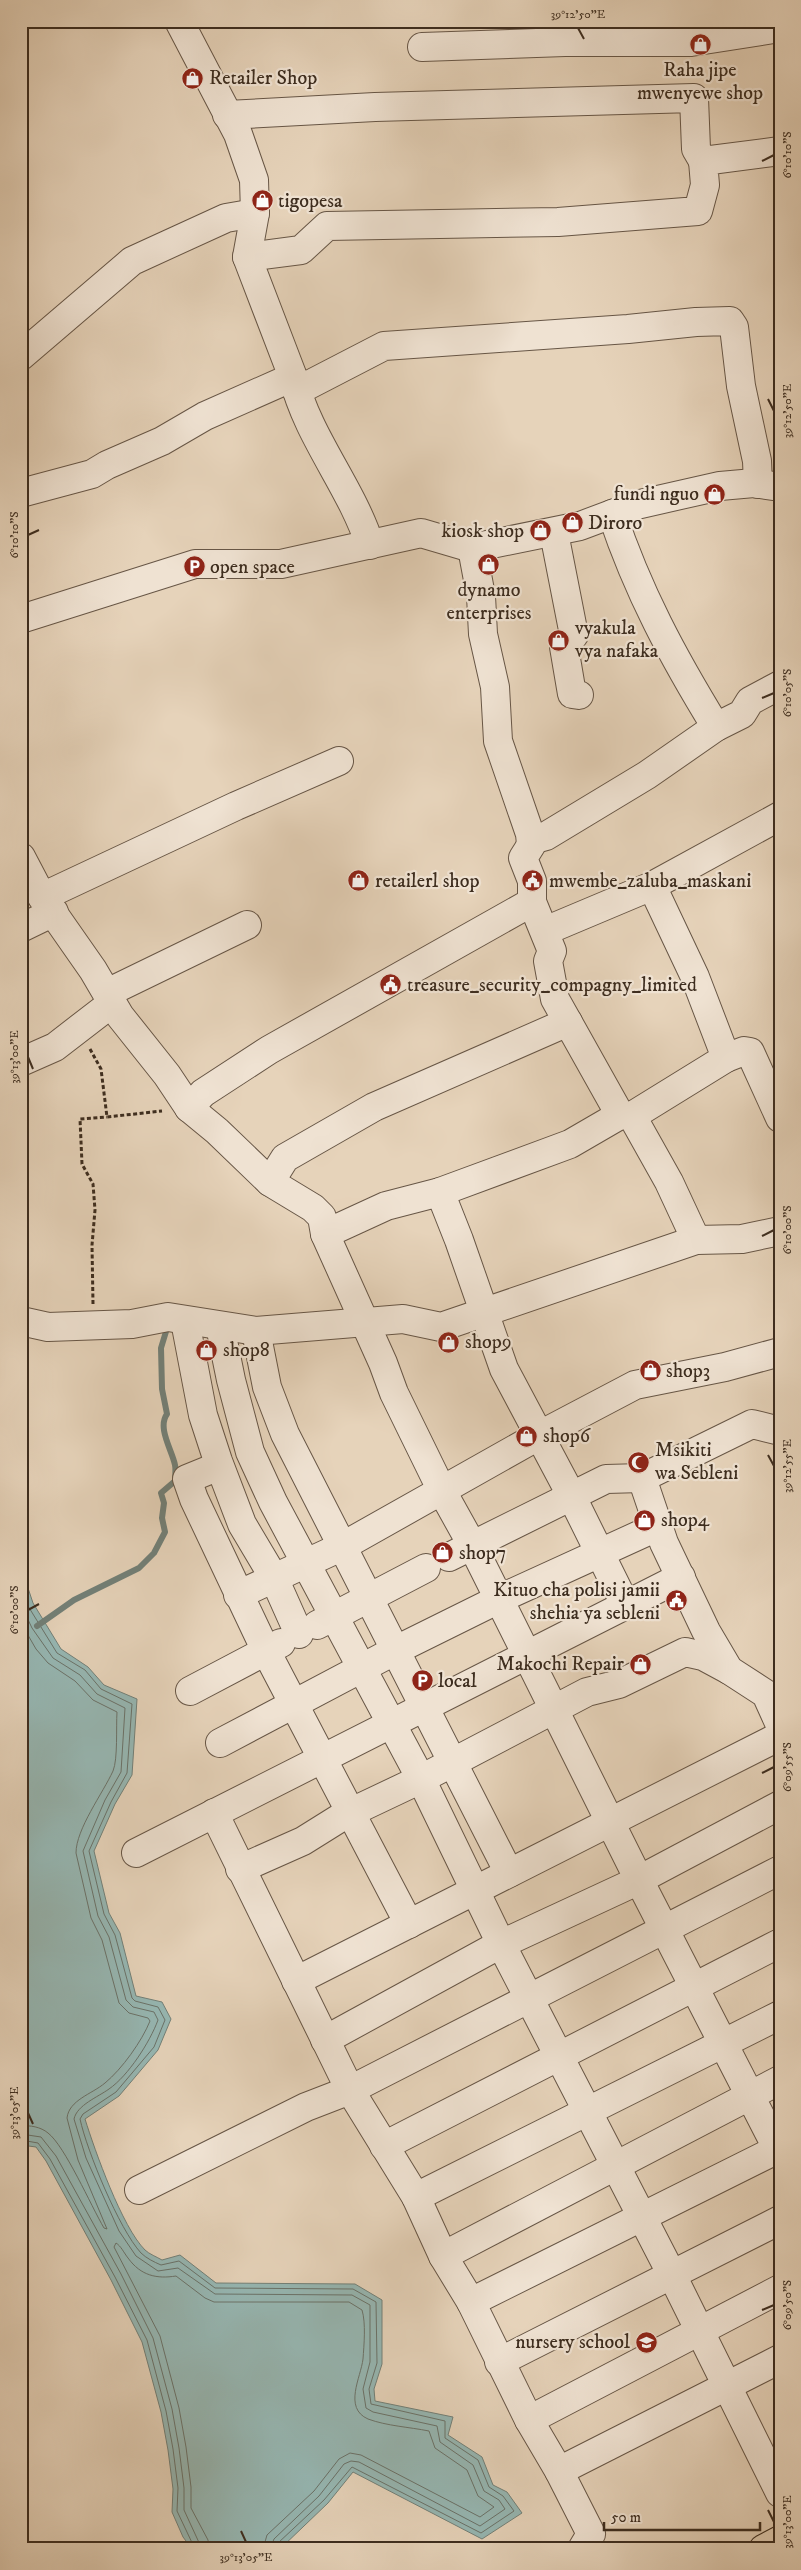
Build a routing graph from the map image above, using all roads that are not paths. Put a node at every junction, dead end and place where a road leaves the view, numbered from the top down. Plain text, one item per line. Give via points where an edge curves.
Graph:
1 (179, 21) edge
2 (780, 28) edge
3 (422, 47) dead end
4 (227, 115) junction
5 (780, 151) edge
6 (703, 161) junction
7 (255, 213) junction
8 (247, 257) junction
9 (21, 356) edge
10 (295, 384) junction
11 (769, 486) edge
12 (21, 493) edge
13 (612, 514) junction
14 (554, 532) junction
15 (370, 545) junction
16 (472, 548) junction
17 (21, 619) edge
18 (780, 685) edge
19 (579, 694) dead end
20 (716, 727) junction
21 (339, 761) dead end
22 (780, 816) edge
23 (531, 844) junction
24 (21, 857) edge
25 (652, 886) junction
26 (532, 902) junction
27 (48, 904) junction
28 (247, 925) dead end
29 (21, 928) edge
30 (545, 931) junction
31 (110, 998) junction
32 (568, 1022) junction
33 (726, 1058) junction
34 (21, 1062) edge
35 (189, 1108) junction
36 (626, 1116) junction
37 (780, 1118) edge
38 (270, 1182) junction
39 (440, 1192) junction
40 (780, 1231) edge
41 (325, 1234) junction
42 (696, 1240) junction
43 (484, 1314) junction
44 (185, 1321) junction
45 (365, 1321) junction
46 (21, 1322) edge
47 (220, 1326) junction
48 (256, 1332) junction
49 (780, 1352) edge
50 (780, 1432) edge
51 (540, 1436) junction
52 (220, 1466) junction
53 (642, 1478) junction
54 (442, 1491) junction
55 (571, 1495) junction
56 (659, 1526) junction
57 (343, 1546) junction
58 (599, 1552) junction
59 (449, 1557) junction
60 (307, 1563) junction
61 (681, 1577) junction
62 (274, 1578) junction
63 (238, 1594) junction
64 (370, 1597) junction
65 (499, 1599) junction
66 (626, 1606) junction
67 (334, 1616) junction
68 (299, 1634) junction
69 (396, 1650) junction
70 (266, 1651) junction
71 (527, 1656) junction
72 (361, 1668) junction
73 (729, 1670) junction
74 (190, 1691) dead end
75 (294, 1705) junction
76 (425, 1707) junction
77 (554, 1709) junction
78 (390, 1724) junction
79 (780, 1725) edge
80 (780, 1736) edge
81 (220, 1743) dead end
82 (323, 1758) junction
83 (452, 1761) junction
84 (421, 1779) junction
85 (780, 1805) edge
86 (214, 1813) junction
87 (351, 1813) junction
88 (611, 1822) junction
89 (136, 1853) dead end
90 (240, 1869) junction
91 (780, 1870) edge
92 (509, 1873) junction
93 (639, 1880) junction
94 (475, 1891) junction
95 (409, 1924) junction
96 (665, 1929) junction
97 (501, 1944) junction
98 (780, 1944) edge
99 (296, 1981) junction
100 (695, 1987) junction
101 (530, 1998) junction
102 (780, 2015) edge
103 (325, 2040) junction
104 (724, 2043) junction
105 (558, 2057) junction
106 (780, 2080) edge
107 (350, 2090) junction
108 (751, 2095) junction
109 (588, 2111) junction
110 (384, 2146) junction
111 (779, 2150) edge
112 (615, 2166) junction
113 (139, 2190) dead end
114 (416, 2197) junction
115 (641, 2217) junction
116 (780, 2220) edge
117 (443, 2256) junction
118 (672, 2275) junction
119 (780, 2289) edge
120 (471, 2302) junction
121 (698, 2331) junction
122 (780, 2359) edge
123 (499, 2362) junction
124 (726, 2386) junction
125 (529, 2420) junction
126 (559, 2471) junction
127 (780, 2494) edge
128 (780, 2540) edge
129 (582, 2549) edge
130 (763, 2549) edge

1 - 4 street
2 - 3 street via 691,42
4 - 6 street via 375,107 694,98 696,148
4 - 7 street via 238,134 254,180
5 - 6 street
6 - 8 street via 705,185 698,211 558,222 327,226 301,250
7 - 8 street
7 - 9 street via 226,218 132,261
8 - 10 street
10 - 11 street via 384,346 730,321 734,327 741,386 757,461
10 - 12 street via 205,416 162,441 107,464 92,474
10 - 15 street via 312,429 349,494
11 - 13 street via 720,486 636,505
13 - 14 street
13 - 20 street via 646,604
14 - 16 street
14 - 19 street via 574,635 564,647 572,694
15 - 16 street via 421,533
15 - 17 street via 281,564 195,564
16 - 23 street via 481,596 483,634 495,687 498,740
18 - 20 street via 750,701 742,714
20 - 23 street via 647,775
21 - 27 street via 236,806
22 - 25 street
23 - 26 street via 522,858 532,881
24 - 27 street
25 - 30 street
25 - 33 street via 695,977
26 - 30 street
26 - 35 street via 269,1050 203,1093
27 - 29 street
27 - 31 street
28 - 31 street
30 - 32 street via 552,951 548,961 555,998
31 - 34 street via 55,1047
31 - 35 street
32 - 36 street
32 - 38 street via 374,1107 285,1158
33 - 36 street
33 - 37 street via 750,1052
35 - 38 street
36 - 39 street via 570,1144
36 - 42 street via 665,1174
38 - 41 street via 322,1216
39 - 41 street via 386,1206
39 - 43 street
40 - 42 street via 742,1239
41 - 45 street
42 - 43 street
43 - 45 street via 441,1327 403,1319
43 - 51 street via 504,1369
44 - 46 street via 168,1317 132,1324 48,1327
44 - 47 street
44 - 52 street via 203,1414
45 - 48 street
45 - 54 street via 394,1393
47 - 48 street
47 - 60 street via 250,1452
48 - 57 street via 268,1387 285,1434
49 - 51 street via 635,1385
50 - 53 street via 752,1424
51 - 54 street
51 - 55 street
52 - 62 street via 242,1524
52 - 63 street via 187,1478
53 - 55 street via 606,1479
53 - 56 street
54 - 57 street
54 - 59 street
55 - 58 street
55 - 59 street
56 - 58 street
56 - 61 street
57 - 60 street
57 - 64 street
58 - 65 street
58 - 66 street
59 - 64 street
59 - 65 street
60 - 62 street
60 - 67 street
61 - 66 street
61 - 73 street via 706,1631
62 - 63 street
62 - 68 street
63 - 70 street
64 - 67 street
64 - 69 street
65 - 69 street
65 - 71 street
66 - 71 street
67 - 68 street
67 - 72 street
68 - 70 street
69 - 72 street
69 - 76 street
70 - 74 street
70 - 75 street
71 - 76 street
71 - 77 street
72 - 75 street
72 - 78 street
73 - 77 street via 703,1656 685,1652 619,1684 587,1692
73 - 79 street via 766,1694
75 - 81 street
75 - 82 street
76 - 78 street
76 - 83 street
77 - 83 street
77 - 88 street
78 - 82 street
78 - 84 street
80 - 88 street
82 - 86 street
82 - 87 street
83 - 84 street
83 - 92 street
84 - 87 street
84 - 94 street
85 - 93 street
86 - 89 street
86 - 90 street
87 - 90 street via 303,1841
87 - 95 street
88 - 92 street
88 - 93 street
90 - 99 street
91 - 96 street
92 - 94 street
93 - 96 street
93 - 97 street
94 - 95 street
94 - 97 street
95 - 99 street
96 - 100 street
96 - 101 street
97 - 101 street
97 - 103 street
98 - 100 street
99 - 103 street
100 - 104 street
100 - 105 street
101 - 105 street
101 - 107 street
102 - 104 street
103 - 107 street
104 - 108 street
104 - 109 street
105 - 109 street
105 - 110 street
106 - 108 street
107 - 110 street
107 - 113 street via 306,2107
108 - 111 street
108 - 112 street
109 - 112 street
109 - 114 street
110 - 114 street
111 - 115 street
112 - 115 street
112 - 117 street
114 - 117 street
115 - 118 street
115 - 120 street
116 - 118 street
117 - 120 street
118 - 121 street
118 - 123 street
119 - 121 street
120 - 123 street
121 - 124 street
121 - 125 street
122 - 124 street
123 - 125 street
124 - 126 street
124 - 127 street
125 - 126 street
126 - 129 street via 591,2534
128 - 130 main road

